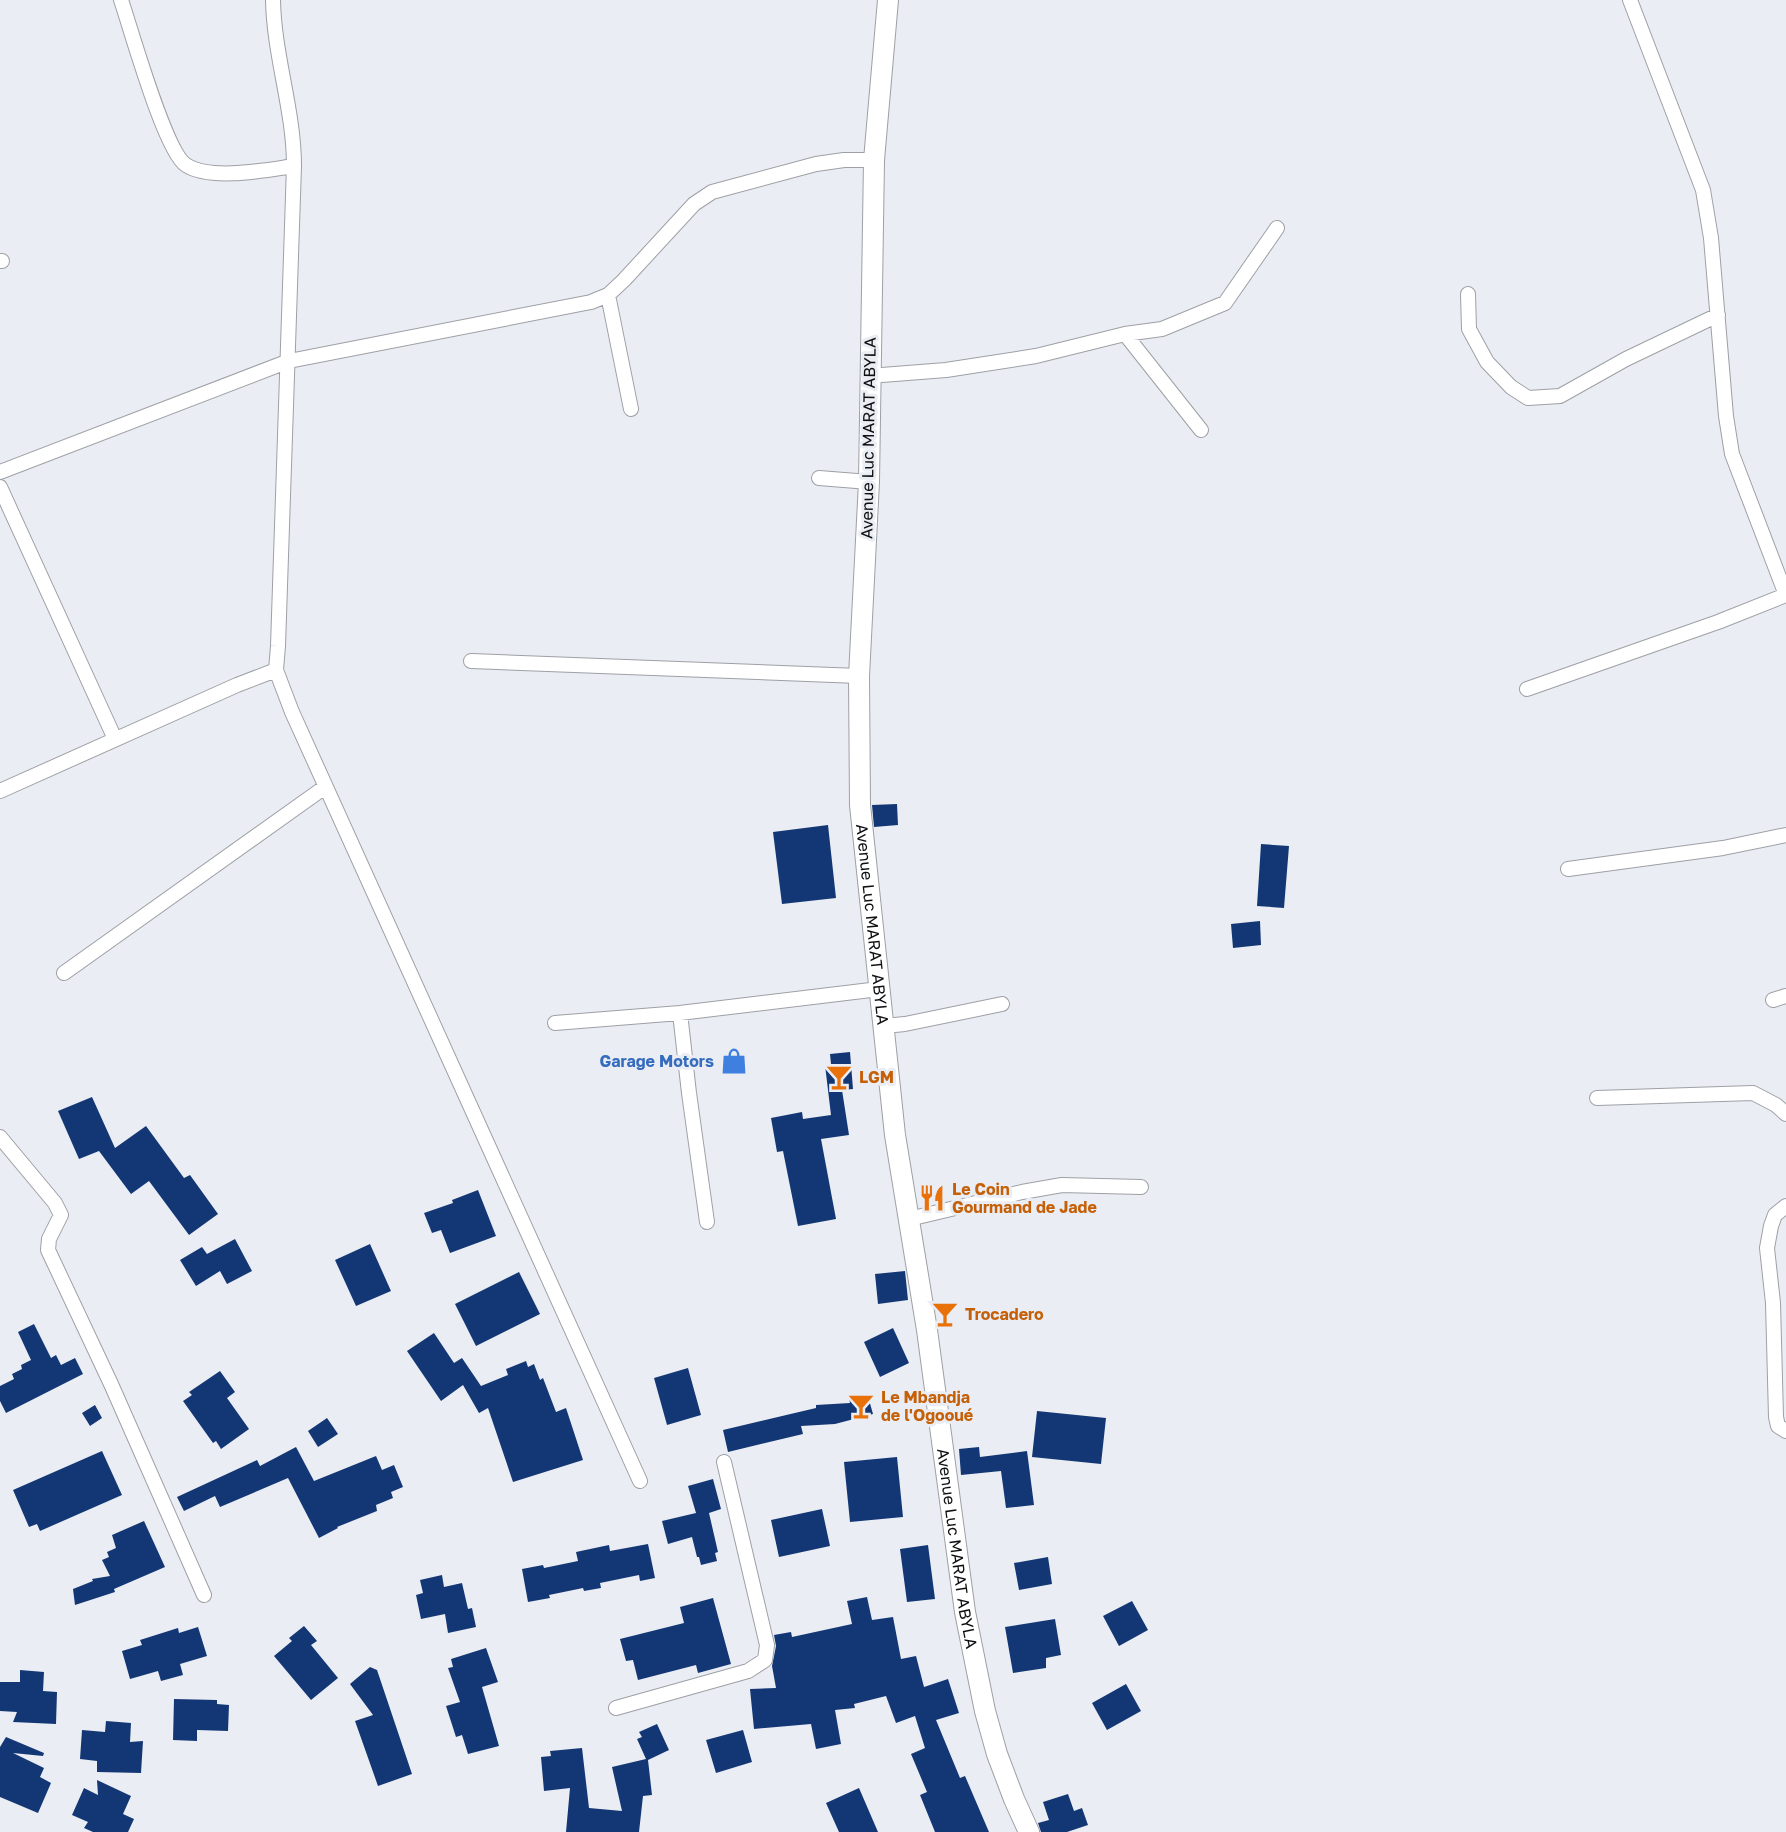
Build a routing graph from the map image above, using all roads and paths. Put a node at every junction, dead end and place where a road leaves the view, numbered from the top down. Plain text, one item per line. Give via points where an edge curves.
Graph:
1 (121, 0) edge
2 (273, 0) edge
3 (888, 0) edge
4 (1630, 0) edge
5 (874, 160) junction
6 (294, 166) junction
7 (1277, 228) dead end
8 (1468, 294) dead end
9 (608, 295) junction
10 (1718, 315) junction
11 (1125, 334) junction
12 (289, 362) junction
13 (869, 376) junction
14 (631, 408) dead end
15 (1201, 430) dead end
16 (0, 472) edge
17 (819, 477) dead end
18 (869, 482) junction
19 (0, 487) edge
20 (1782, 568) edge
21 (1786, 595) edge
22 (471, 661) dead end
23 (276, 670) junction
24 (859, 676) junction
25 (1527, 689) dead end
26 (115, 739) junction
27 (325, 787) junction
28 (0, 791) edge
29 (1786, 835) edge
30 (1568, 869) dead end
31 (64, 973) dead end
32 (879, 989) junction
33 (1002, 1004) dead end
34 (680, 1013) junction
35 (555, 1023) dead end
36 (884, 1026) junction
37 (1597, 1098) dead end
38 (1786, 1114) edge
39 (0, 1137) edge
40 (1141, 1187) dead end
41 (1786, 1206) edge
42 (909, 1219) junction
43 (706, 1222) dead end
44 (1786, 1431) edge
45 (724, 1462) dead end
46 (640, 1481) dead end
47 (204, 1595) dead end
48 (616, 1708) dead end
49 (1029, 1832) edge

1 - 6 street via 154,100 172,146 185,165 240,174
2 - 6 street via 274,28 294,137
3 - 5 street, Avenue Luc MARAT ABYLA
4 - 10 street via 1702,190
5 - 9 street via 816,164 712,192 694,204
5 - 13 street, Avenue Luc MARAT ABYLA
6 - 12 street
7 - 11 street via 1225,303 1162,329
8 - 10 street via 1469,328 1487,362 1528,398 1560,396 1626,358
9 - 12 street via 591,302
9 - 14 street
10 - 20 street via 1732,454
11 - 13 street via 1036,356 946,370
11 - 15 street
12 - 16 street
12 - 23 street
13 - 18 street, Avenue Luc MARAT ABYLA
17 - 18 street
18 - 24 street, Avenue Luc MARAT ABYLA
19 - 26 street
20 - 21 street
21 - 25 street
22 - 24 street
23 - 26 street
23 - 27 street
24 - 32 street, Avenue Luc MARAT ABYLA via 860,805
26 - 28 street
27 - 31 street
27 - 46 street
29 - 30 street via 1723,848
32 - 34 street
32 - 36 street, Avenue Luc MARAT ABYLA
33 - 36 street
34 - 35 street
34 - 43 street
36 - 42 street, Avenue Luc MARAT ABYLA via 895,1135
37 - 38 street via 1753,1093
39 - 47 street via 55,1203 60,1215 48,1250
40 - 42 street via 1062,1185
41 - 44 street via 1770,1226 1767,1248 1773,1303 1776,1417 1778,1426
42 - 49 street, Avenue Luc MARAT ABYLA via 965,1612 997,1754
45 - 48 street via 767,1645 765,1660 748,1671

